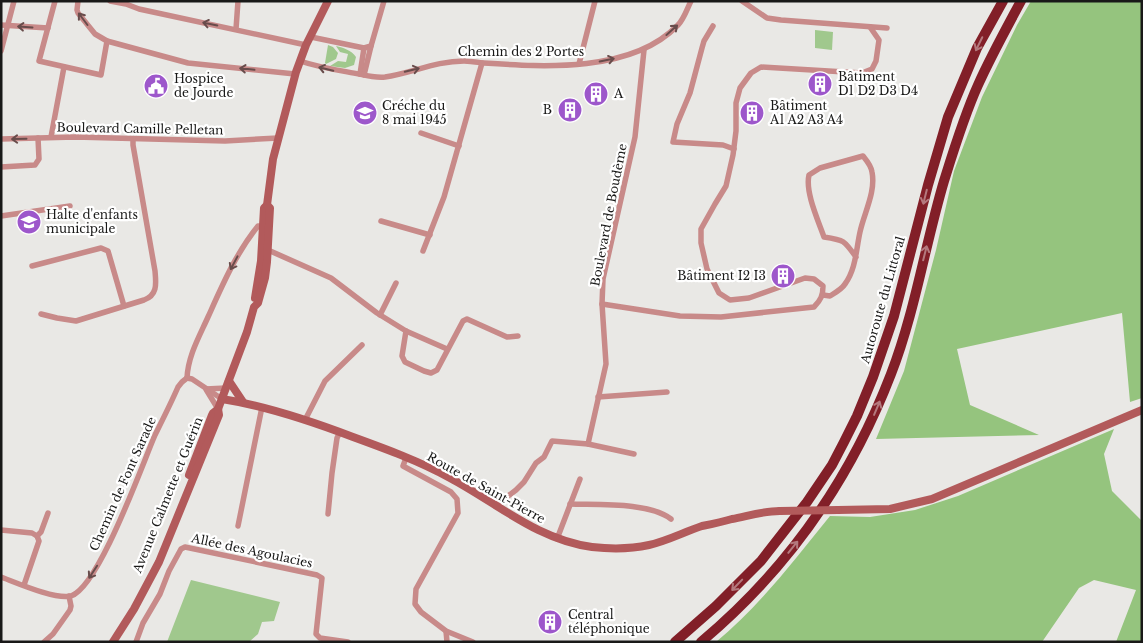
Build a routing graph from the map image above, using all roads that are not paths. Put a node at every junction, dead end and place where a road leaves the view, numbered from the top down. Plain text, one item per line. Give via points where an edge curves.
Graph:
1 (14, 1) edge
2 (55, 1) edge
3 (78, 1) edge
4 (110, 1) edge
5 (238, 1) edge
6 (328, 1) edge
7 (384, 1) edge
8 (595, 1) edge
9 (691, 1) edge
10 (742, 1) edge
11 (1003, 1) edge
12 (1021, 1) edge
13 (133, 4) edge
14 (4, 25) edge
15 (714, 26) dead end
16 (870, 27) junction
17 (48, 28) junction
18 (887, 28) dead end
19 (236, 29) junction
20 (311, 37) junction
21 (107, 41) junction
22 (306, 45) junction
23 (371, 46) junction
24 (364, 48) junction
25 (644, 50) junction
26 (1, 51) edge
27 (300, 61) junction
28 (482, 62) junction
29 (579, 64) junction
30 (64, 67) junction
31 (295, 74) junction
32 (362, 75) junction
33 (420, 133) dead end
34 (51, 137) junction
35 (38, 138) junction
36 (278, 138) junction
37 (1, 139) edge
38 (133, 139) junction
39 (459, 146) junction
40 (734, 149) junction
41 (1, 167) edge
42 (70, 206) dead end
43 (1, 216) edge
44 (381, 221) dead end
45 (266, 226) junction
46 (430, 235) junction
47 (265, 250) junction
48 (423, 251) dead end
49 (856, 257) junction
50 (32, 266) dead end
51 (396, 284) dead end
52 (822, 295) junction
53 (602, 304) junction
54 (124, 306) junction
55 (41, 314) dead end
56 (380, 315) junction
57 (406, 331) junction
58 (518, 336) dead end
59 (362, 345) dead end
60 (448, 349) junction
61 (187, 378) junction
62 (228, 384) junction
63 (206, 389) junction
64 (668, 392) dead end
65 (598, 397) junction
66 (222, 399) junction
67 (244, 402) junction
68 (262, 407) junction
69 (218, 409) junction
70 (1142, 410) edge
71 (305, 420) junction
72 (340, 432) junction
73 (588, 444) junction
74 (634, 454) dead end
75 (406, 458) junction
76 (580, 480) dead end
77 (570, 504) junction
78 (495, 506) junction
79 (48, 513) dead end
80 (328, 514) dead end
81 (671, 519) dead end
82 (238, 526) dead end
83 (1, 530) edge
84 (37, 536) junction
85 (557, 538) junction
86 (1, 578) edge
87 (24, 585) junction
88 (69, 596) junction
89 (446, 631) junction
90 (44, 642) edge
91 (108, 642) edge
92 (113, 642) edge
93 (136, 642) edge
94 (348, 642) edge
95 (447, 642) edge
96 (473, 642) edge
97 (675, 642) edge
98 (701, 642) edge

1 - 14 street
2 - 17 street
21 -> 3 street via 95,34 78,13
4 - 13 street
5 - 19 street
6 - 20 main road, Avenue Calmette et Guérin
7 - 23 street
8 - 29 street
25 -> 9 street, Chemin des 2 Portes via 680,23
10 - 16 street via 768,18
11 -> 97 highway, Autoroute du Littoral via 977,48 948,117 894,316 873,377 844,442 807,502 761,561
98 -> 12 highway via 762,584 797,542 826,502 866,432 892,373 964,119 977,86
19 -> 13 street via 138,10
17 -> 14 street
14 - 26 street
15 - 40 street via 704,41 673,142 724,145
16 - 18 street
16 - 40 street via 879,40 872,70 761,67 751,72 740,88 736,104
17 - 30 street via 39,61
19 - 22 street
20 - 22 main road, Avenue Calmette et Guérin
20 - 24 street
21 - 30 street via 101,75
31 -> 21 street via 188,63
22 - 27 main road, Avenue Calmette et Guérin
23 - 24 street
23 - 32 street
24 - 32 street
29 -> 25 street, Chemin des 2 Portes via 606,61
25 - 53 street, Boulevard de Boudème via 635,137 603,279
27 - 31 main road, Avenue Calmette et Guérin
32 -> 27 street, Chemin des 2 Portes
28 - 29 street, Chemin des 2 Portes
32 -> 28 street, Chemin des 2 Portes via 386,77 444,62
28 - 39 street
30 - 34 street
31 - 36 main road, Avenue Calmette et Guérin
33 - 39 street
34 - 35 street, Boulevard Camille Pelletan
34 - 38 street, Boulevard Camille Pelletan
35 -> 37 street, Boulevard Camille Pelletan
35 - 41 street via 39,159 35,165
36 - 38 street, Boulevard Camille Pelletan via 225,142
36 - 45 main road, Avenue Calmette et Guérin via 264,208
38 - 54 street via 156,289 149,298
39 - 46 street
40 - 52 street via 726,186 701,229 707,270 719,293 730,300 749,298 805,278 814,279 823,286
42 - 43 street
44 - 46 street
45 - 47 main road, Avenue Calmette et Guérin
45 -> 61 street via 258,226 237,257 190,356
46 - 48 street
47 - 56 street via 331,278
47 - 62 main road, Avenue Calmette et Guérin via 265,278
49 - 49 street via 873,174 862,156 820,168 809,175 807,181 824,237 841,240
49 - 52 street via 845,285 830,296
50 - 54 street via 101,248 108,251
51 - 56 street
52 - 53 street via 814,307 721,317 680,316
53 - 65 street, Boulevard de Boudème via 606,364
54 - 55 street via 76,321
56 - 57 street
57 - 60 street
57 - 60 street via 403,359 424,371 431,373 437,370
58 - 60 street via 507,337 467,319
59 - 71 street via 325,382
61 - 63 street
61 -> 88 street, Chemin de Font Sarade via 178,387 122,518 94,572 78,592
62 - 63 street
62 - 66 main road, Avenue Calmette et Guérin
62 - 67 main road
63 - 66 street
63 - 69 street
64 - 65 street
65 - 73 street, Boulevard de Boudème
66 - 67 main road, Route de Saint-Pierre
66 - 69 main road, Avenue Calmette et Guérin
67 - 68 main road, Route de Saint-Pierre
68 - 71 main road, Route de Saint-Pierre
68 - 82 street
69 - 91 main road, Avenue Calmette et Guérin via 213,413 162,546 130,609
69 - 92 main road, Avenue Calmette et Guérin via 218,417 159,562
70 - 85 main road, Route de Saint-Pierre, bridge via 932,499 890,509 776,511 749,515 701,527 648,546 592,547
71 - 72 main road, Route de Saint-Pierre
72 - 75 main road, Route de Saint-Pierre
72 - 80 street
73 - 74 street
73 - 78 street via 552,441 524,482
75 - 78 main road, Route de Saint-Pierre via 452,479
75 - 89 street via 403,466 451,492 457,499 458,513 416,590 415,604
76 - 77 street
77 - 81 street via 646,508
77 - 85 street
78 - 85 main road, Route de Saint-Pierre
79 - 84 street
83 - 84 street
84 - 87 street via 39,541
86 - 87 street
87 - 88 street via 56,596
88 - 90 street via 70,610
89 - 95 street
89 - 96 street
93 - 94 street, Allée des Agoulacies via 169,571 185,547 322,578 316,634 320,638

